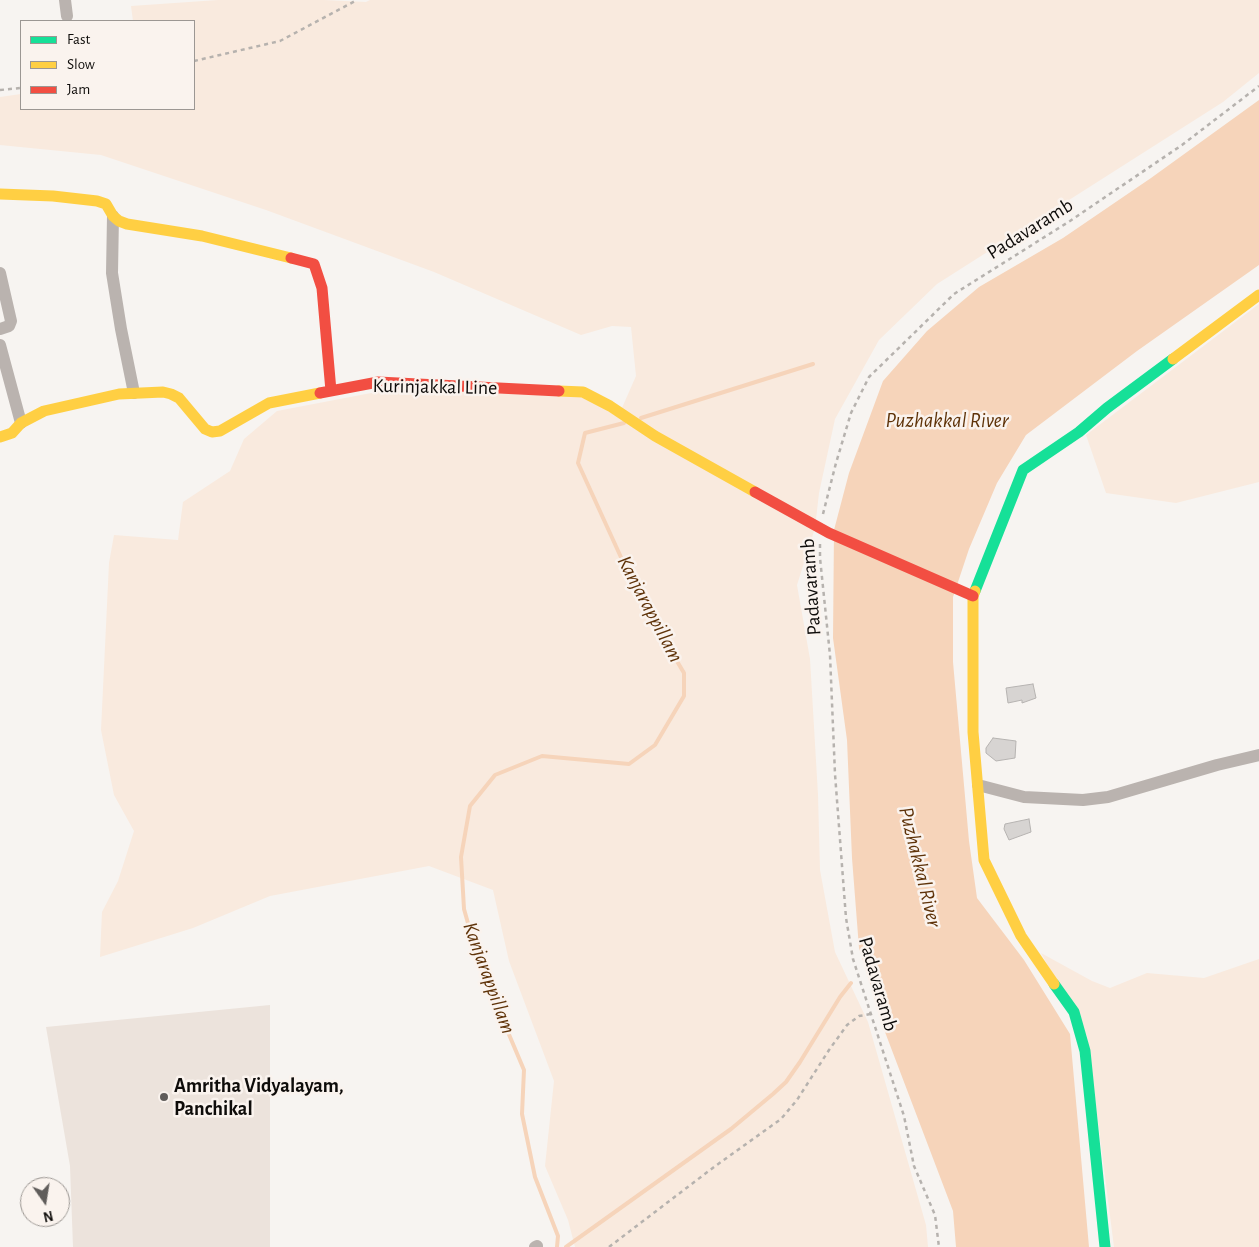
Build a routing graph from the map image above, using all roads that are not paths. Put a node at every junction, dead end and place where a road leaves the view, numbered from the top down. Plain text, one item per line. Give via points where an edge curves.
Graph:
1 (66, 0) edge
2 (66, 16) dead end
3 (0, 194) edge
4 (113, 216) junction
5 (0, 273) edge
6 (1259, 295) edge
7 (0, 329) edge
8 (0, 345) edge
9 (331, 391) junction
10 (134, 393) junction
11 (21, 423) junction
12 (0, 437) edge
13 (973, 596) junction
14 (1259, 755) edge
15 (978, 785) junction
16 (1105, 1247) edge

1 - 2 street
3 - 4 street via 97,201 109,207
4 - 9 street via 127,224 202,236 314,264 322,288
4 - 10 street via 112,273
5 - 7 street via 11,321 9,326
6 - 13 street via 1079,432 1023,470
8 - 11 street
9 - 10 street, Kurinjakkal Line via 269,403 220,431 212,432 205,429 179,398 163,392
9 - 13 street, Kurinjakkal Line via 378,382 583,392 825,530
10 - 11 street, Kurinjakkal Line via 44,411
11 - 12 street, Kurinjakkal Line via 12,433
13 - 15 street via 973,732
14 - 15 street via 1108,797 1083,800 1024,797
15 - 16 street via 984,860 1021,936 1074,1012 1085,1051

